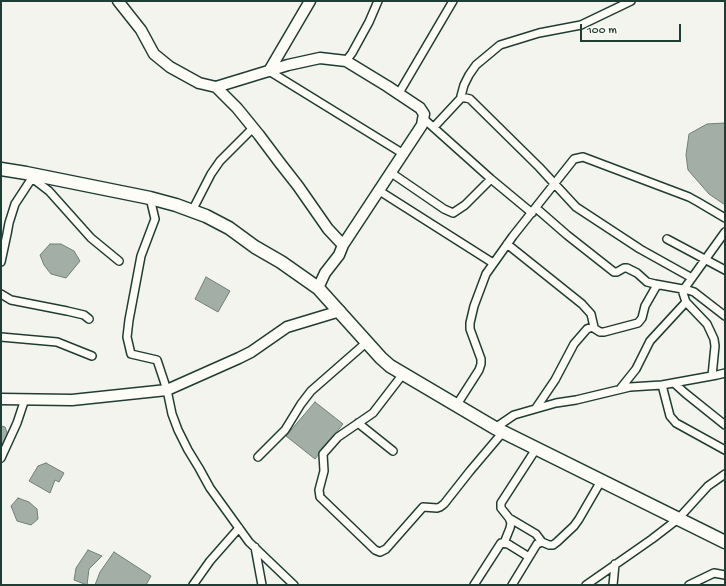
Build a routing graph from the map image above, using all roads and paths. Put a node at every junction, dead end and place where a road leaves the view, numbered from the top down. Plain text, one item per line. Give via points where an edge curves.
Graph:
1 (118, 1) edge
2 (310, 1) edge
3 (378, 1) edge
4 (453, 1) edge
5 (631, 1) edge
6 (346, 61) junction
7 (269, 71) junction
8 (216, 87) junction
9 (399, 93) junction
10 (462, 97) junction
11 (424, 119) junction
12 (253, 128) junction
13 (434, 128) junction
14 (402, 153) junction
15 (1, 170) edge
16 (390, 172) junction
17 (34, 177) junction
18 (491, 179) junction
19 (554, 184) junction
20 (378, 190) junction
21 (150, 198) junction
22 (192, 211) junction
23 (534, 211) junction
24 (725, 218) edge
25 (725, 232) edge
26 (667, 239) dead end
27 (507, 244) junction
28 (343, 246) junction
29 (705, 259) junction
30 (119, 261) dead end
31 (1, 262) edge
32 (493, 263) junction
33 (725, 270) edge
34 (692, 278) junction
35 (657, 285) junction
36 (318, 288) junction
37 (684, 289) junction
38 (1, 294) edge
39 (686, 302) junction
40 (340, 311) junction
41 (725, 316) edge
42 (89, 319) dead end
43 (594, 327) junction
44 (1, 337) edge
45 (367, 342) junction
46 (92, 356) dead end
47 (725, 372) edge
48 (403, 374) junction
49 (712, 376) junction
50 (674, 383) junction
51 (662, 385) junction
52 (620, 389) junction
53 (167, 390) junction
54 (1, 399) edge
55 (25, 399) junction
56 (456, 406) junction
57 (536, 408) junction
58 (358, 424) junction
59 (725, 425) edge
60 (499, 430) junction
61 (536, 449) junction
62 (725, 450) edge
63 (393, 451) dead end
64 (258, 457) dead end
65 (1, 458) edge
66 (725, 474) edge
67 (601, 481) junction
68 (509, 518) junction
69 (678, 519) junction
70 (239, 528) junction
71 (542, 542) junction
72 (725, 542) edge
73 (504, 543) junction
74 (255, 547) junction
75 (529, 557) junction
76 (615, 564) junction
77 (725, 575) edge
78 (193, 585) edge
79 (262, 585) edge
80 (294, 585) edge
81 (474, 585) edge
82 (512, 585) edge
83 (586, 585) edge
84 (613, 585) edge
85 (689, 585) edge

1 - 8 street via 141,30 154,54 170,68 199,83
2 - 7 street
3 - 6 street
4 - 9 street
5 - 10 street via 581,25 538,33 500,45 476,65 464,86
6 - 7 street via 320,58
6 - 9 street
7 - 8 street
7 - 14 street
8 - 12 street
9 - 11 street via 420,108
10 - 13 street
10 - 19 street via 470,99
11 - 13 street
11 - 14 street
12 - 22 street via 220,161
12 - 28 street
13 - 18 street
14 - 16 street
15 - 17 main road
16 - 18 street via 453,213 465,205
16 - 20 street
17 - 21 main road
17 - 30 street via 91,238
17 - 31 street via 16,204 9,222
18 - 23 street
19 - 23 street
19 - 24 street via 574,159 583,158 688,197
19 - 34 street via 581,210
20 - 28 street
20 - 32 street
21 - 22 main road
21 - 53 street via 155,219 140,256 128,337 131,354 157,360
22 - 36 main road via 229,228
23 - 27 street
23 - 35 street via 612,271 627,268 647,282
25 - 29 street
26 - 29 street
27 - 32 street
27 - 43 street via 582,304 591,314
28 - 36 street
29 - 33 street
29 - 34 street
32 - 56 street via 470,317 470,329 481,364
34 - 37 street
35 - 37 street
35 - 43 street via 638,322 604,332
36 - 40 main road
37 - 39 street
37 - 41 street via 694,292
38 - 42 street via 11,300 84,315
39 - 49 street via 707,324 714,339 716,346
39 - 52 street via 650,341 636,369
40 - 45 main road
40 - 53 street via 287,327 240,358
43 - 57 street via 589,327 574,344 555,380
44 - 46 street via 56,342
45 - 48 main road via 381,358
45 - 64 street via 312,392 285,430
47 - 49 street
48 - 56 main road
48 - 58 street via 373,413
49 - 50 street
50 - 51 street
50 - 59 street
51 - 52 street
51 - 62 street via 670,416 676,423
52 - 57 street
53 - 55 street via 72,400
53 - 70 street via 172,414 188,450 210,488
54 - 55 street
55 - 65 street
56 - 60 main road
57 - 60 street via 514,415
58 - 60 street via 338,437 323,454 324,471 319,490 320,497 380,552 386,549 423,506 436,508 444,504
58 - 63 street
60 - 61 main road
61 - 67 main road
61 - 68 street via 501,502 501,508
66 - 69 street via 708,486
67 - 69 main road
67 - 71 street via 574,526 553,545
68 - 71 street via 536,534
68 - 73 street via 510,528
69 - 72 main road
69 - 76 street
70 - 74 street
70 - 78 street
71 - 75 street via 537,544
73 - 75 street
73 - 81 street via 498,546
74 - 79 street
74 - 80 street
75 - 82 street
76 - 83 street
76 - 84 street
77 - 85 street via 714,574

